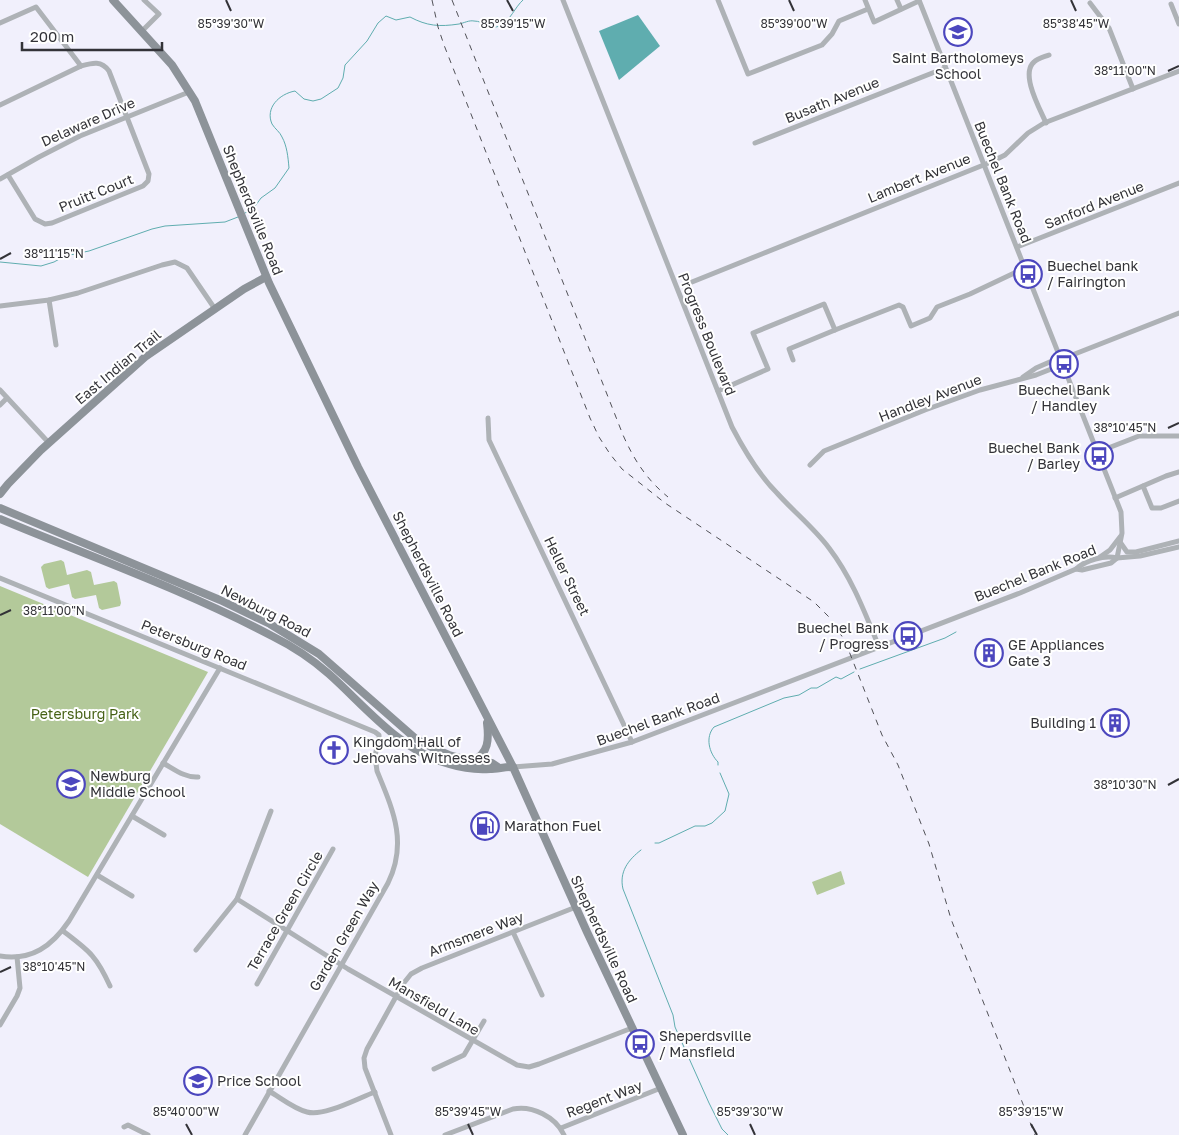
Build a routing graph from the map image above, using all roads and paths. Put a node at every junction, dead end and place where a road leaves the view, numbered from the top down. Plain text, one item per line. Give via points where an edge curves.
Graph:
1 (113, 0) edge
2 (144, 0) edge
3 (563, 0) edge
4 (718, 0) edge
5 (865, 0) edge
6 (897, 0) edge
7 (919, 1) edge
8 (1090, 3) dead end
9 (1171, 4) dead end
10 (868, 9) junction
11 (901, 9) junction
12 (0, 23) edge
13 (1179, 24) edge
14 (142, 31) junction
15 (1049, 55) dead end
16 (81, 66) junction
17 (945, 68) junction
18 (1179, 71) edge
19 (1133, 89) junction
20 (189, 92) junction
21 (0, 105) edge
22 (128, 117) junction
23 (1046, 123) junction
24 (754, 143) dead end
25 (984, 164) junction
26 (8, 175) junction
27 (0, 180) edge
28 (1179, 183) edge
29 (1017, 247) junction
30 (1025, 268) junction
31 (266, 278) junction
32 (687, 284) dead end
33 (49, 300) junction
34 (0, 306) edge
35 (215, 308) junction
36 (1179, 313) edge
37 (834, 330) junction
38 (56, 345) dead end
39 (793, 360) dead end
40 (1062, 360) junction
41 (0, 390) edge
42 (718, 391) junction
43 (7, 398) junction
44 (0, 405) edge
45 (488, 418) dead end
46 (1179, 436) edge
47 (49, 443) junction
48 (1098, 452) junction
49 (810, 465) dead end
50 (1179, 472) edge
51 (1143, 486) junction
52 (0, 494) edge
53 (1115, 498) junction
54 (1179, 501) edge
55 (0, 508) edge
56 (0, 519) edge
57 (1121, 535) junction
58 (1179, 541) edge
59 (1120, 542) junction
60 (1179, 547) edge
61 (1117, 558) junction
62 (1098, 559) junction
63 (1076, 569) junction
64 (0, 578) edge
65 (879, 647) junction
66 (220, 668) junction
67 (486, 714) junction
68 (379, 735) joint
69 (632, 742) junction
70 (472, 761) junction
71 (164, 763) junction
72 (498, 767) junction
73 (513, 767) junction
74 (198, 777) dead end
75 (272, 811) dead end
76 (132, 816) junction
77 (164, 835) dead end
78 (333, 850) dead end
79 (97, 875) junction
80 (132, 896) dead end
81 (237, 899) junction
82 (576, 908) junction
83 (287, 930) junction
84 (62, 931) junction
85 (513, 932) junction
86 (196, 950) dead end
87 (0, 956) edge
88 (17, 957) junction
89 (341, 965) junction
90 (257, 984) dead end
91 (110, 986) dead end
92 (542, 995) dead end
93 (396, 997) junction
94 (484, 1020) dead end
95 (0, 1025) edge
96 (632, 1028) junction
97 (473, 1041) junction
98 (434, 1069) dead end
99 (661, 1088) junction
100 (269, 1092) junction
101 (375, 1092) junction
102 (124, 1127) dead end
103 (561, 1128) junction
104 (148, 1135) edge
105 (245, 1135) edge
106 (391, 1135) edge
107 (445, 1135) edge
108 (564, 1135) edge
109 (683, 1135) edge

1 - 14 main road, Shepherdsville Road
2 - 14 street via 159,14
3 - 42 street, Progress Boulevard
4 - 10 street via 748,74 822,45 839,20
5 - 10 street
6 - 11 street
7 - 11 street
7 - 17 street, Buechel Bank Road
8 - 19 street via 1108,28
9 - 13 street
10 - 11 street via 874,22
12 - 16 street via 35,7
14 - 20 main road, Shepherdsville Road via 172,65
15 - 23 street via 1033,63 1028,73
16 - 21 street
16 - 22 street via 95,63 108,69
17 - 24 street, Busath Avenue
17 - 25 street, Buechel Bank Road
18 - 19 street, Lambert Avenue
19 - 23 street, Lambert Avenue
20 - 22 street, Delaware Drive
20 - 31 main road, Shepherdsville Road
22 - 26 street, Delaware Drive via 53,149
22 - 26 street, Pruitt Court via 148,169 149,178 144,186 46,224 35,219
23 - 25 street, Lambert Avenue via 1028,133 1005,155
25 - 29 street, Buechel Bank Road
25 - 32 street, Lambert Avenue
26 - 27 street, Delaware Drive
28 - 29 street, Sanford Avenue
29 - 30 street, Buechel Bank Road
30 - 37 street via 937,307 930,318 911,326 899,305
30 - 40 street, Buechel Bank Road
31 - 35 main road, East Indian Trail
31 - 67 main road, Shepherdsville Road via 358,467
33 - 34 street
33 - 35 street via 175,262 190,272
33 - 38 street
35 - 47 main road, East Indian Trail via 145,357
36 - 40 street, Handley Avenue
37 - 39 street via 789,349
37 - 42 street via 824,304 753,333 768,369
40 - 48 street, Buechel Bank Road
40 - 49 street, Handley Avenue via 1036,375 980,390 824,451
41 - 43 street
42 - 65 street, Progress Boulevard via 741,444 757,469 841,564
43 - 44 street
43 - 47 street
45 - 69 street, Heller Street via 489,440
46 - 48 street via 1139,436
47 - 52 main road, East Indian Trail
48 - 53 street, Buechel Bank Road
50 - 51 street
51 - 53 street
51 - 54 street via 1152,508
53 - 57 street, Buechel Bank Road via 1122,517
55 - 70 main road, Newburg Road via 270,624 321,655 416,739 435,750
56 - 72 main road, Newburg Road via 158,583 274,637 317,665 402,740 428,756 462,767 492,770
57 - 59 street, Buechel Bank Road
57 - 62 street
58 - 59 street via 1136,552 1127,552
59 - 61 street, Buechel Bank Road
60 - 61 street
61 - 62 street, Buechel Bank Road
61 - 63 street via 1111,563
62 - 63 street, Buechel Bank Road
63 - 65 street, Buechel Bank Road
64 - 66 street, Petersburg Road
65 - 69 street, Buechel Bank Road
66 - 68 street, Petersburg Road
66 - 71 street
67 - 70 main road via 488,746
67 - 73 main road, Shepherdsville Road
68 - 89 street, Garden Green Way via 376,763 396,821 396,857 388,883
69 - 73 street, Buechel Bank Road via 552,764
70 - 72 main road, Newburg Road via 492,763
71 - 74 street via 191,778
71 - 76 street
72 - 73 main road, Newburg Road
73 - 82 main road, Shepherdsville Road
75 - 81 street
76 - 77 street
76 - 79 street
78 - 83 street, Terrace Green Circle
79 - 80 street
79 - 84 street
81 - 83 street, Mansfield Lane
81 - 86 street
82 - 85 street, Armsmere Way
82 - 96 main road, Shepherdsville Road
83 - 89 street, Mansfield Lane
83 - 90 street, Terrace Green Circle
84 - 88 street via 51,944
84 - 91 street via 93,955
85 - 92 street
85 - 93 street, Armsmere Way via 416,971
87 - 88 street
88 - 95 street via 19,991
89 - 93 street, Mansfield Lane
89 - 100 street, Garden Green Way
93 - 97 street, Mansfield Lane
93 - 101 street, Armsmere Way via 364,1058
94 - 97 street
96 - 97 street, Mansfield Lane via 529,1067 514,1064
96 - 99 main road, Shepherdsville Road
97 - 98 street via 462,1057
99 - 103 street, Regent Way
99 - 109 main road, Shepherdsville Road
100 - 101 street via 312,1113
100 - 105 street, Garden Green Way
101 - 106 street, Armsmere Way
102 - 104 street via 135,1128
103 - 107 street, Regent Way via 535,1110 521,1107
103 - 108 street

